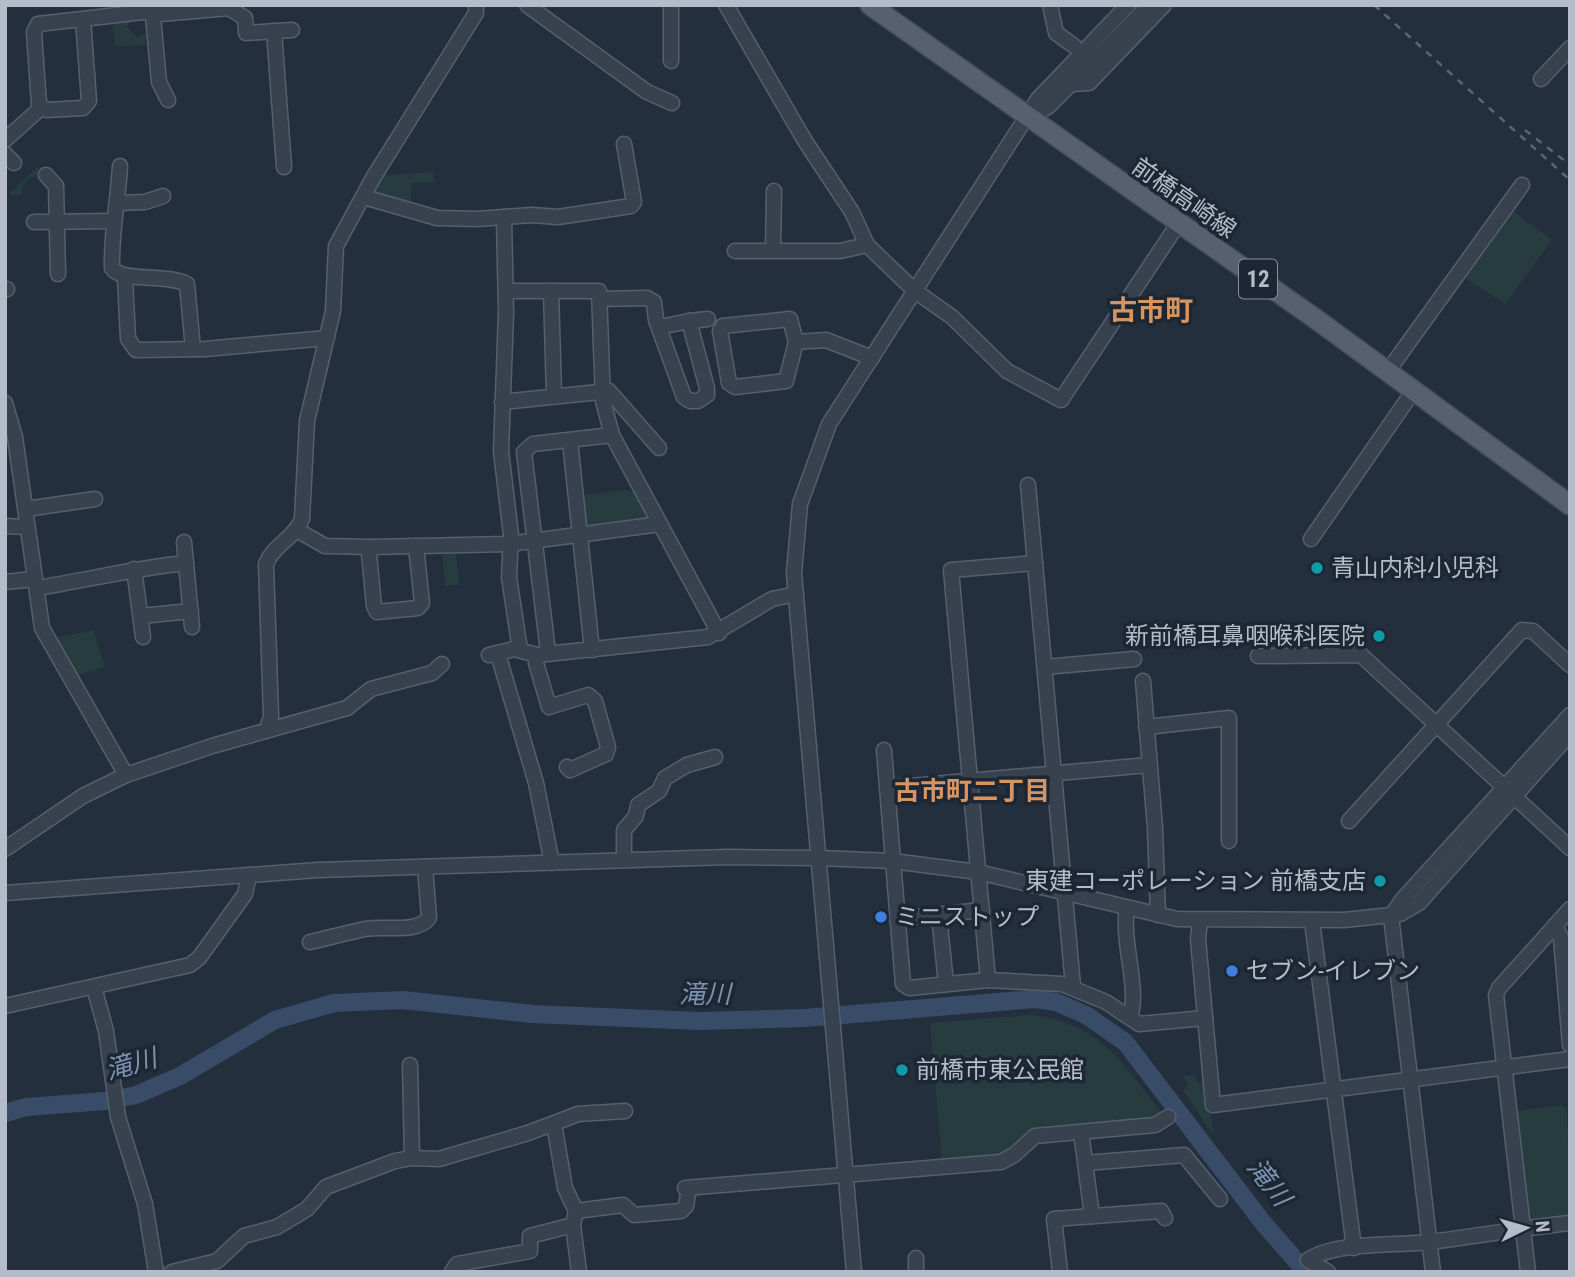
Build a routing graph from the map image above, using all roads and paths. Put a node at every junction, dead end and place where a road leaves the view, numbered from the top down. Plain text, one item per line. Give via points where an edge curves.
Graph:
1 (476, 5) edge
2 (527, 5) edge
3 (671, 5) edge
4 (726, 5) edge
5 (870, 5) edge
6 (1050, 5) edge
7 (1116, 5) edge
8 (1128, 5) edge
9 (1149, 5) edge
10 (1164, 5) edge
11 (152, 8) edge
12 (83, 19) junction
13 (292, 30) dead end
14 (274, 32) junction
15 (1074, 46) junction
16 (1570, 48) edge
17 (671, 61) dead end
18 (1063, 70) junction
19 (1076, 79) junction
20 (1541, 79) dead end
21 (168, 100) dead end
22 (672, 103) dead end
23 (42, 107) junction
24 (1028, 118) junction
25 (5, 140) edge
26 (624, 144) dead end
27 (120, 166) dead end
28 (284, 167) dead end
29 (46, 175) dead end
30 (1522, 185) dead end
31 (774, 191) dead end
32 (163, 196) dead end
33 (364, 197) junction
34 (118, 203) junction
35 (504, 217) junction
36 (114, 221) junction
37 (34, 222) dead end
38 (57, 222) junction
39 (1178, 224) junction
40 (867, 245) junction
41 (773, 250) junction
42 (735, 251) dead end
43 (58, 274) dead end
44 (125, 278) junction
45 (506, 291) junction
46 (551, 291) junction
47 (915, 291) junction
48 (600, 299) junction
49 (708, 319) dead end
50 (689, 321) junction
51 (660, 327) junction
52 (327, 338) junction
53 (796, 342) junction
54 (193, 349) junction
55 (872, 358) junction
56 (1388, 371) junction
57 (602, 390) junction
58 (1414, 390) junction
59 (554, 395) junction
60 (502, 402) junction
61 (5, 403) edge
62 (612, 435) junction
63 (10, 438) edge
64 (570, 441) junction
65 (659, 448) dead end
66 (1028, 485) dead end
67 (96, 499) dead end
68 (1570, 505) edge
69 (26, 509) junction
70 (660, 524) junction
71 (5, 526) edge
72 (27, 527) junction
73 (297, 530) junction
74 (579, 535) junction
75 (1311, 539) dead end
76 (534, 541) junction
77 (184, 542) dead end
78 (509, 544) junction
79 (416, 546) junction
80 (372, 547) junction
81 (186, 563) junction
82 (1035, 563) junction
83 (134, 569) junction
84 (5, 582) edge
85 (36, 583) junction
86 (796, 594) junction
87 (191, 611) junction
88 (141, 616) junction
89 (192, 627) dead end
90 (719, 633) junction
91 (144, 637) dead end
92 (520, 650) junction
93 (593, 650) junction
94 (542, 653) junction
95 (1258, 656) dead end
96 (1134, 659) dead end
97 (442, 664) dead end
98 (1570, 665) edge
99 (1045, 667) junction
100 (1143, 681) dead end
101 (1570, 715) edge
102 (1146, 727) junction
103 (1435, 727) junction
104 (266, 730) junction
105 (1570, 734) edge
106 (884, 750) dead end
107 (715, 757) dead end
108 (1149, 765) junction
109 (567, 767) dead end
110 (1054, 773) junction
111 (126, 775) junction
112 (970, 780) junction
113 (888, 788) junction
114 (1508, 793) junction
115 (1349, 821) dead end
116 (1229, 841) dead end
117 (1570, 848) edge
118 (5, 849) edge
119 (820, 858) junction
120 (624, 860) junction
121 (892, 861) junction
122 (552, 863) junction
123 (425, 867) junction
124 (978, 872) junction
125 (249, 875) junction
126 (1063, 891) junction
127 (5, 893) edge
128 (1128, 908) junction
129 (1570, 909) edge
130 (982, 911) junction
131 (939, 915) junction
132 (1158, 915) junction
133 (1391, 916) junction
134 (897, 919) junction
135 (1200, 920) junction
136 (1312, 921) junction
137 (1555, 925) junction
138 (310, 942) dead end
139 (988, 980) junction
140 (946, 984) junction
141 (1073, 986) junction
142 (94, 987) junction
143 (5, 1006) edge
144 (1130, 1018) junction
145 (1205, 1018) junction
146 (1570, 1045) edge
147 (1570, 1059) edge
148 (410, 1065) dead end
149 (1505, 1067) junction
150 (1411, 1080) junction
151 (1335, 1088) junction
152 (625, 1111) dead end
153 (1168, 1116) dead end
154 (554, 1124) junction
155 (1081, 1132) junction
156 (412, 1158) junction
157 (1086, 1163) junction
158 (846, 1174) junction
159 (1220, 1199) dead end
160 (1092, 1216) junction
161 (574, 1218) junction
162 (1165, 1218) dead end
163 (1570, 1223) edge
164 (1522, 1228) junction
165 (1430, 1242) junction
166 (1354, 1248) junction
167 (156, 1272) edge
168 (172, 1272) edge
169 (452, 1272) edge
170 (579, 1272) edge
171 (854, 1272) edge
172 (1060, 1272) edge
173 (1328, 1272) edge
174 (1433, 1272) edge
175 (1528, 1272) edge

1 - 33 street via 476,13
2 - 22 street via 647,92
3 - 17 street
4 - 40 street via 852,212
5 - 24 main road, 前橋高崎線 / 12
6 - 15 street via 1056,33
7 - 15 street
8 - 18 street
9 - 19 street
10 - 19 street via 1089,83
11 - 12 street
11 - 14 street via 160,14 229,8 244,18 246,33
11 - 21 street via 159,82
12 - 23 street via 38,24 34,32
12 - 23 street via 89,101 83,108
13 - 14 street
14 - 28 street
15 - 18 street via 1060,62
16 - 20 street
18 - 24 street
19 - 24 street via 1041,113
23 - 25 street
24 - 39 main road, 前橋高崎線 / 12
24 - 47 street
26 - 35 street via 633,205 565,217
27 - 34 street
29 - 38 street via 56,186
30 - 56 street
31 - 41 street
32 - 34 street via 149,202
33 - 35 street via 437,218
33 - 52 street via 334,252 334,299
34 - 36 street
35 - 45 street
36 - 38 street
36 - 44 street via 112,268
37 - 38 street
38 - 43 street
39 - 47 street via 1060,400 1007,371 952,317
39 - 56 main road, 前橋高崎線 / 12
40 - 41 street via 840,251
40 - 47 street
41 - 42 street
44 - 54 street via 164,276 187,284
44 - 54 street via 133,349
45 - 46 street
45 - 60 street
46 - 48 street via 596,290
46 - 59 street
47 - 55 street
48 - 51 street via 647,298 653,302
48 - 57 street
49 - 50 street
50 - 51 street
50 - 51 street via 707,395 698,401 684,397
52 - 54 street
52 - 73 street via 308,415 302,519
53 - 53 street via 786,381 735,387 729,383 720,331 723,326 790,319
53 - 55 street via 825,340
55 - 86 street via 829,424 805,487 794,554
56 - 58 main road, 前橋高崎線 / 12
57 - 59 street
57 - 62 street
57 - 65 street via 616,397
58 - 68 main road, 前橋高崎線 / 12
58 - 75 street
59 - 60 street
60 - 78 street
61 - 63 street
62 - 64 street
62 - 70 street
63 - 69 street
64 - 74 street
64 - 76 street via 533,444 524,452
66 - 82 street
67 - 69 street
69 - 72 street
70 - 74 street
70 - 90 street
71 - 72 street
72 - 85 street
73 - 80 street via 325,545
73 - 104 street via 272,551 266,565 271,717
74 - 76 street
74 - 93 street
76 - 78 street
76 - 94 street
77 - 81 street
78 - 79 street
78 - 92 street
79 - 80 street
79 - 80 street via 422,603 418,608 377,612 369,554
81 - 83 street
81 - 87 street
82 - 99 street
82 - 112 street via 951,570
83 - 85 street via 102,578
83 - 88 street
84 - 85 street
85 - 111 street via 45,636
86 - 90 street via 772,599
86 - 119 street
87 - 88 street
87 - 89 street
88 - 91 street
90 - 93 street
92 - 94 street
92 - 122 street via 494,654 536,783
93 - 94 street
94 - 109 street via 536,663 550,706 588,695 595,701 608,747 606,754 570,770
95 - 103 street via 1361,655
96 - 99 street
97 - 104 street via 432,673 371,689 347,708
98 - 103 street via 1533,631 1522,630
99 - 110 street
100 - 102 street
101 - 114 street
102 - 108 street
102 - 116 street via 1229,718
103 - 114 street
103 - 115 street
104 - 111 street
105 - 114 street
106 - 113 street
107 - 120 street via 665,778 659,791 638,805 636,816 624,830
108 - 110 street
108 - 132 street
110 - 112 street
110 - 126 street
111 - 118 street via 83,796
112 - 113 street
112 - 124 street
113 - 121 street
114 - 117 street
114 - 133 street via 1419,903
119 - 120 street
119 - 121 street
119 - 158 street
120 - 122 street
121 - 124 street
121 - 134 street
122 - 123 street
123 - 125 street
123 - 138 street via 427,922 365,929
124 - 126 street
124 - 130 street
125 - 127 street
125 - 142 street via 245,894 194,962
126 - 128 street
126 - 141 street
128 - 132 street
128 - 144 street
129 - 137 street
130 - 131 street
130 - 139 street
131 - 134 street
131 - 140 street
132 - 135 street
133 - 136 street
133 - 150 street
134 - 140 street via 903,984 909,988
135 - 136 street
135 - 145 street
136 - 151 street
137 - 146 street via 1561,937
137 - 149 street via 1497,991
139 - 140 street
139 - 141 street
141 - 144 street
142 - 143 street
142 - 167 street via 106,1031 117,1112 145,1204
144 - 145 street via 1139,1024
145 - 151 street via 1213,1105
147 - 149 street
148 - 156 street
149 - 150 street
149 - 164 street
150 - 151 street
150 - 165 street
151 - 166 street
152 - 154 street via 578,1114
153 - 155 street via 1155,1125
154 - 156 street via 439,1159
154 - 161 street
155 - 157 street
155 - 158 street via 1030,1137 1014,1155 1001,1161
156 - 168 street via 326,1186 307,1209 277,1227 244,1236 217,1261
157 - 159 street via 1184,1155
157 - 160 street
158 - 161 street via 687,1188 686,1206 681,1211 634,1215 623,1205
158 - 171 street
160 - 162 street via 1161,1211
160 - 172 street via 1052,1220
161 - 169 street via 530,1236 530,1251 457,1264
161 - 170 street
163 - 164 street
164 - 165 street
164 - 175 street
165 - 166 street
165 - 174 street
166 - 173 street via 1316,1254 1308,1260

